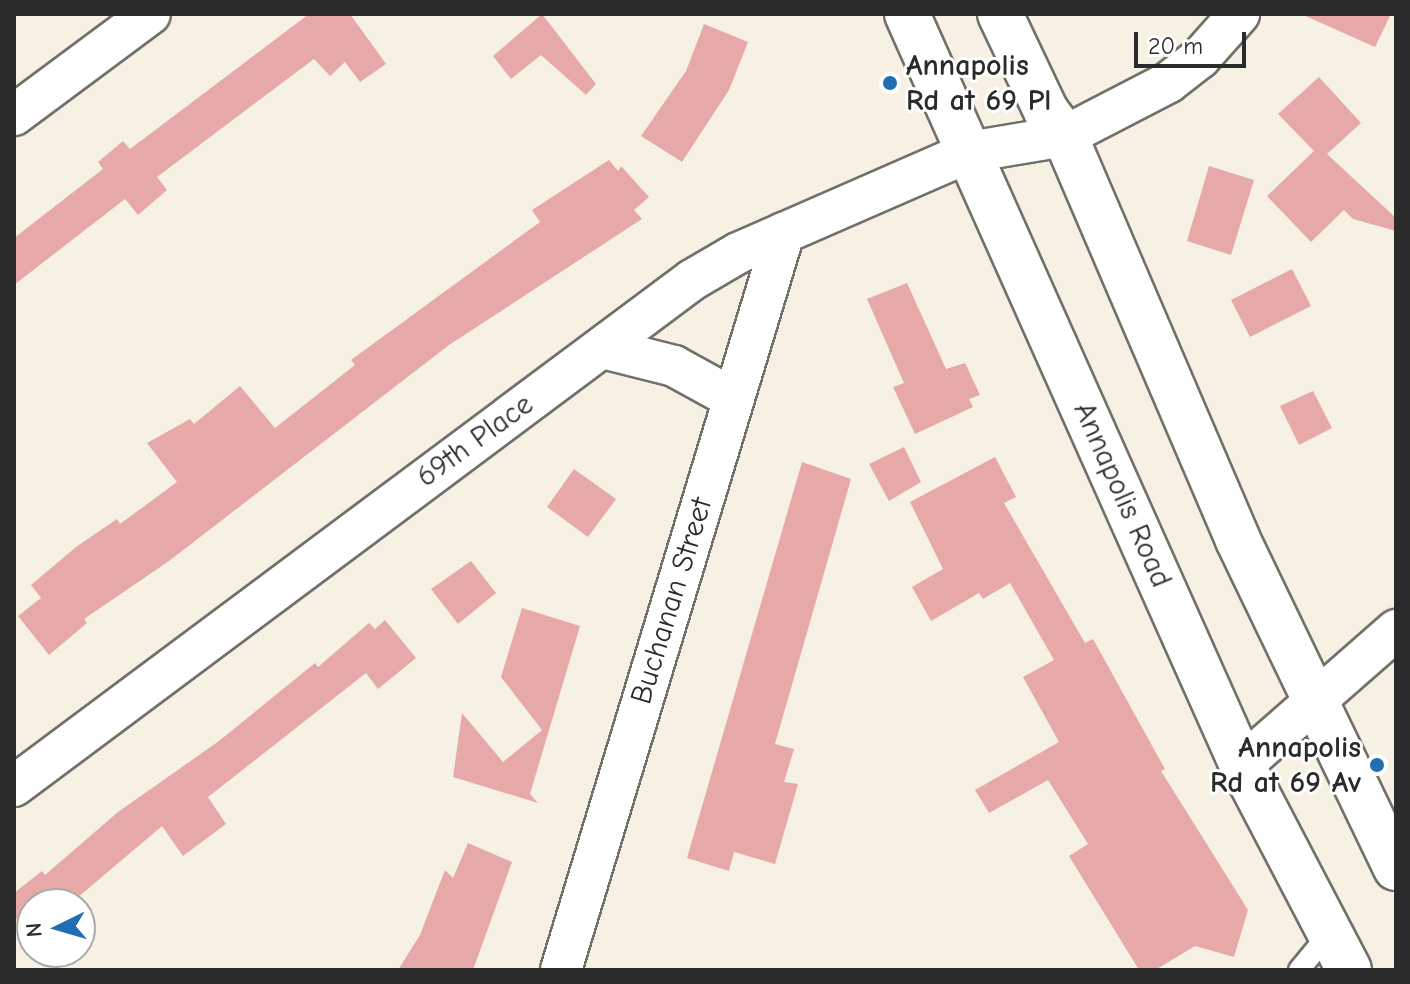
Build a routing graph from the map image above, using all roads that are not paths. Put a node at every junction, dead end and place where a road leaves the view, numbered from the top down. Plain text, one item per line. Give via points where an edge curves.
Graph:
1 (150, 14) edge
2 (907, 14) edge
3 (1239, 14) edge
4 (1002, 15) edge
5 (14, 115) edge
6 (1065, 136) junction
7 (969, 152) junction
8 (784, 233) junction
9 (603, 348) junction
10 (734, 399) junction
11 (1396, 630) edge
12 (1313, 704) junction
13 (1242, 765) junction
14 (14, 786) edge
15 (1396, 868) edge
16 (1339, 952) edge
17 (561, 970) edge
18 (1299, 970) edge

1 - 5 street
2 - 7 main road, Annapolis Road
3 - 6 street, 69th Place via 1200,58 1169,82
4 - 6 main road via 1046,111
6 - 7 street, 69th Place
6 - 12 main road
7 - 8 street, 69th Place
7 - 13 main road, Annapolis Road
8 - 9 street, 69th Place via 692,280
8 - 10 street, Buchanan Street
9 - 10 street via 674,366
9 - 14 street, 69th Place
10 - 17 street, Buchanan Street
11 - 12 street
12 - 13 street
12 - 15 main road
13 - 16 main road, Annapolis Road
16 - 18 lane

